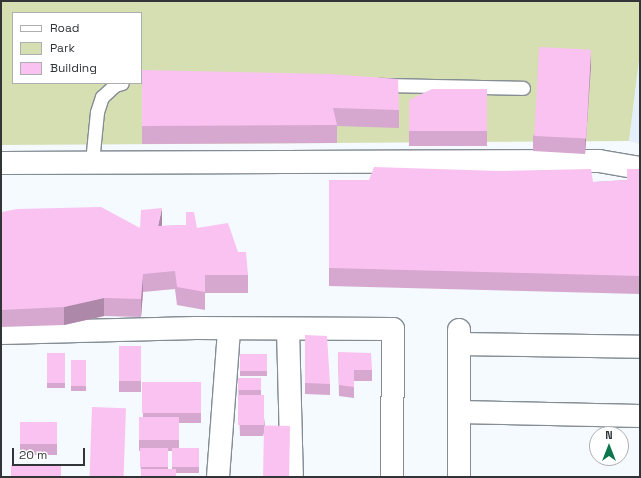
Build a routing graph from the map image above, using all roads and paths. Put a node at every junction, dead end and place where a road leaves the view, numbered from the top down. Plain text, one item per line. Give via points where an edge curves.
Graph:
1 (118, 84) edge
2 (364, 85) edge
3 (523, 88) dead end
4 (92, 162) junction
5 (1, 163) edge
6 (640, 168) edge
7 (229, 329) junction
8 (288, 329) junction
9 (1, 333) edge
10 (640, 347) edge
11 (459, 412) junction
12 (640, 416) edge
13 (218, 477) edge
14 (292, 477) edge
15 (392, 477) edge
16 (460, 477) edge

1 - 4 lane via 102,97 97,112
2 - 3 lane
4 - 5 street
4 - 6 street via 599,161
7 - 8 street
7 - 9 street
7 - 13 street
8 - 14 street
8 - 15 street via 392,329
10 - 11 street via 459,337
11 - 12 street
11 - 16 street

